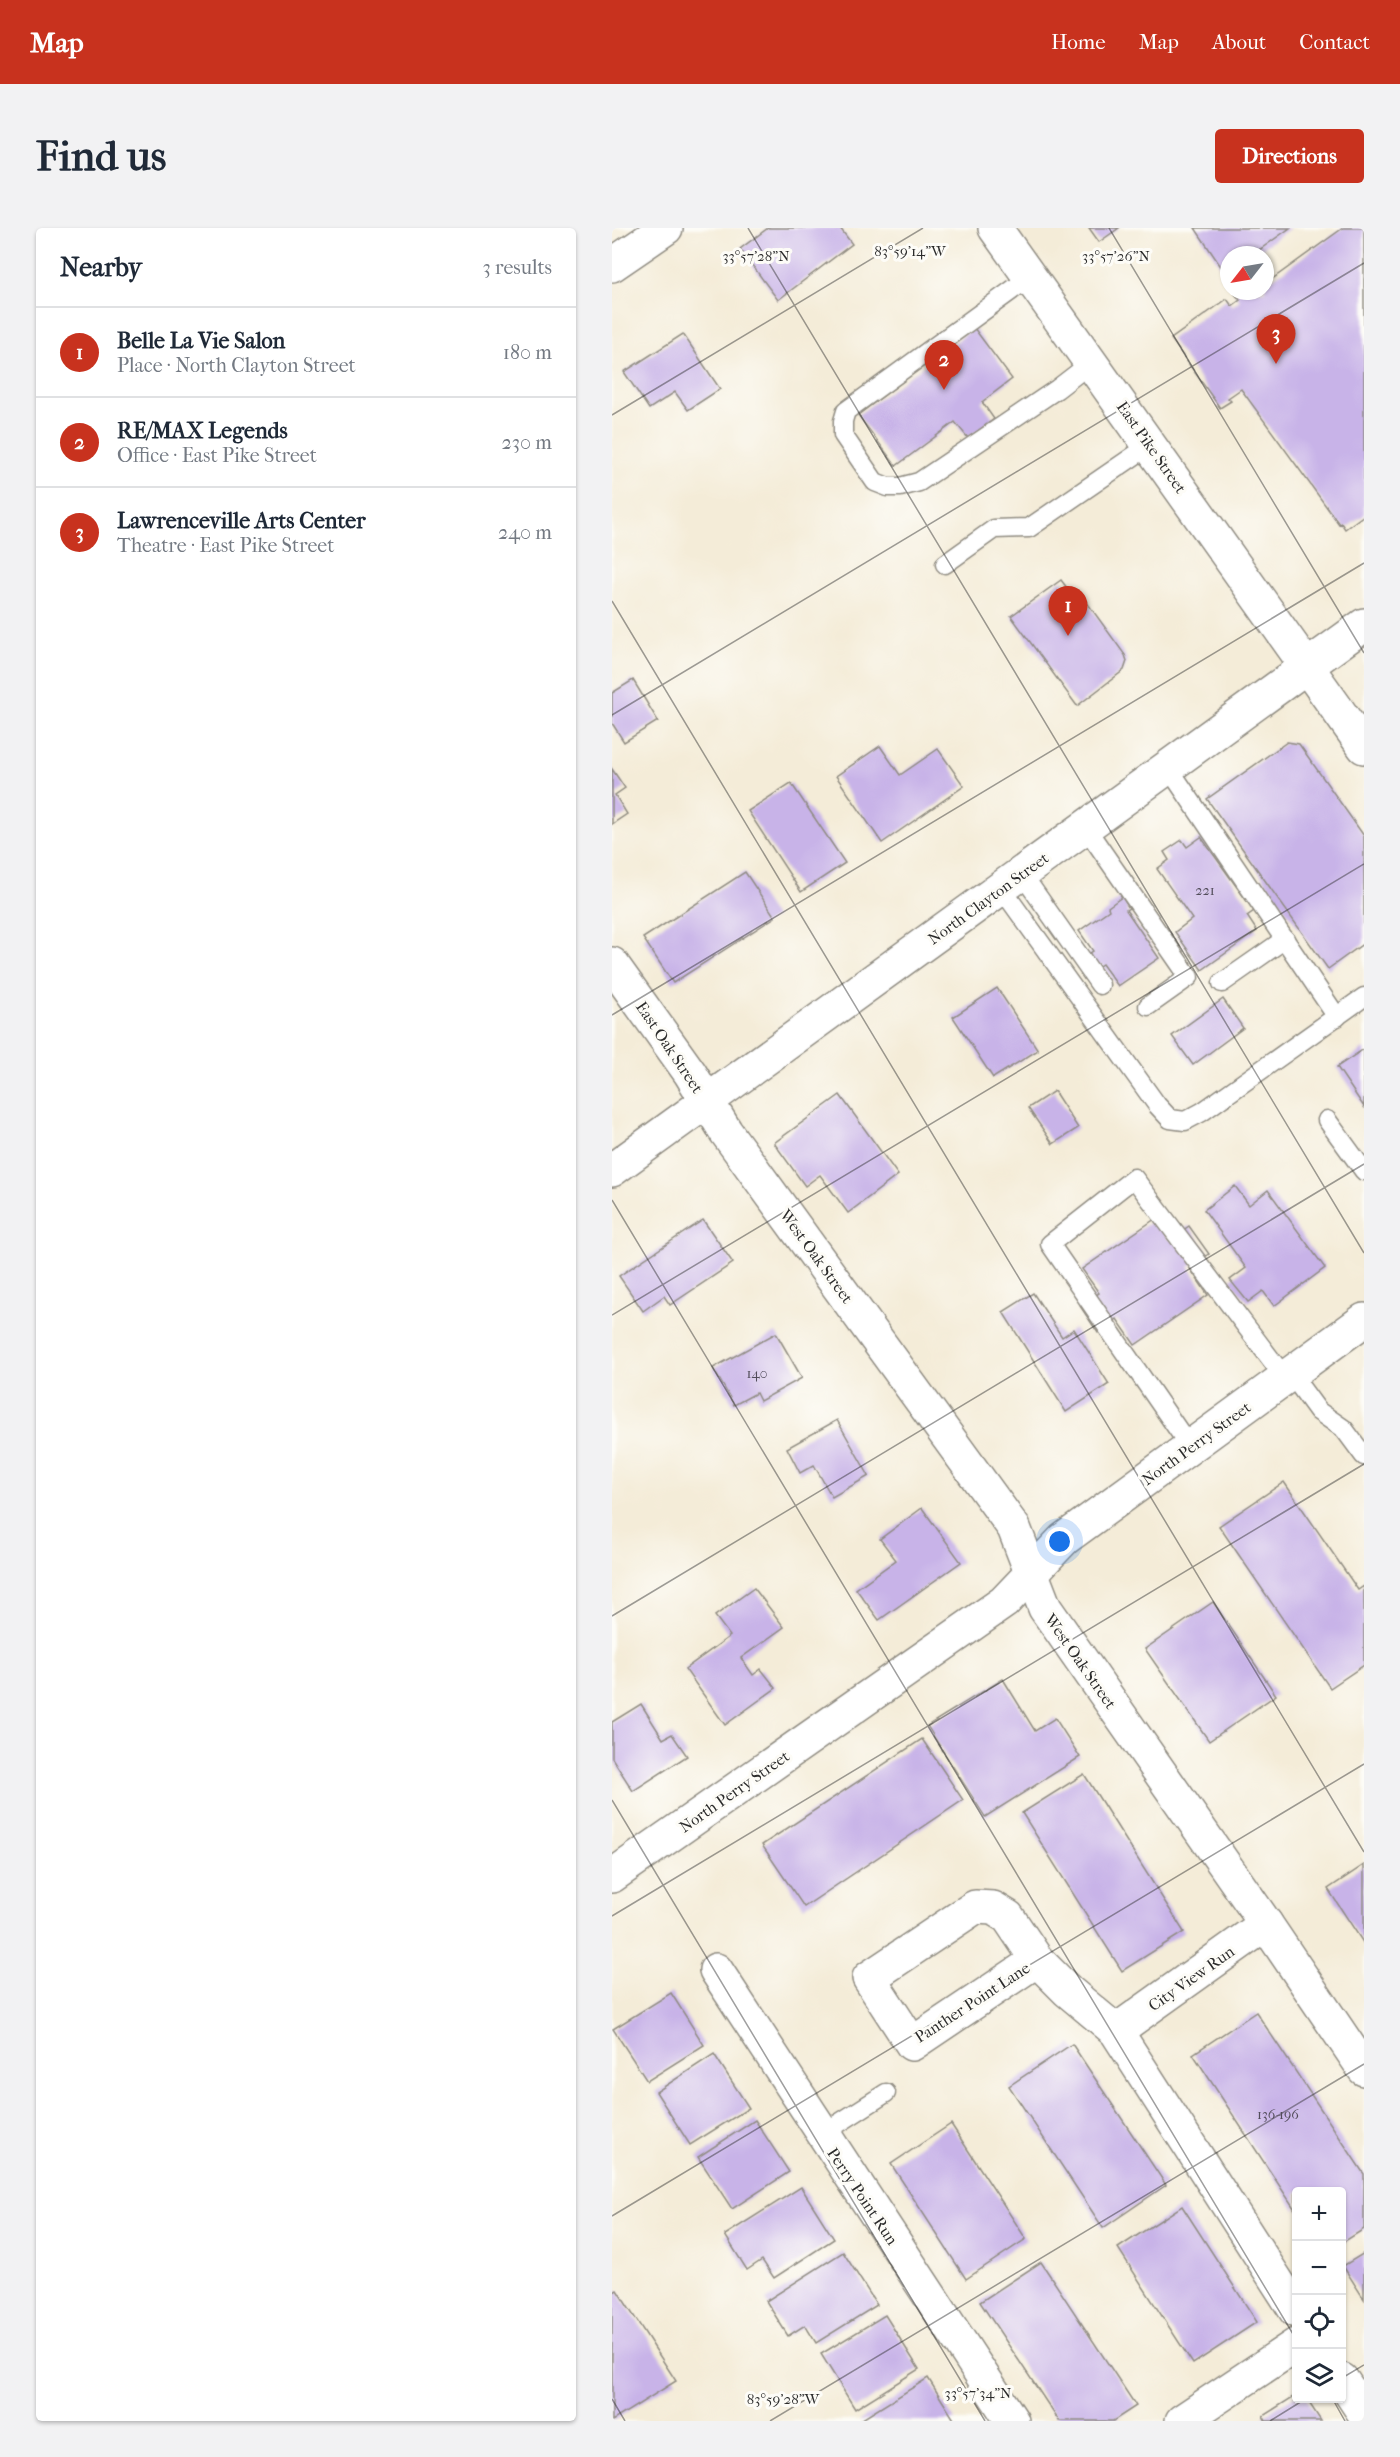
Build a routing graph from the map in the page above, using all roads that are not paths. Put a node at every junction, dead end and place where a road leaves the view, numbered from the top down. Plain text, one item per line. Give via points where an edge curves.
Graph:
1 (666, 228) edge
2 (995, 228) edge
3 (612, 266) edge
4 (1030, 277) junction
5 (1092, 362) junction
6 (1150, 445) junction
7 (945, 564) dead end
8 (1364, 625) edge
9 (1306, 667) junction
10 (1364, 747) edge
11 (1168, 767) junction
12 (1086, 828) junction
13 (1012, 881) junction
14 (1285, 939) junction
15 (612, 964) edge
16 (1222, 983) dead end
17 (1100, 985) dead end
18 (1364, 997) edge
19 (1148, 1006) dead end
20 (1337, 1017) junction
21 (707, 1101) junction
22 (1327, 1120) dead end
23 (612, 1170) edge
24 (1364, 1171) edge
25 (1364, 1320) edge
26 (1288, 1376) junction
27 (1190, 1447) junction
28 (1364, 1456) edge
29 (1032, 1572) junction
30 (612, 1876) edge
31 (1266, 1924) junction
32 (1037, 1960) junction
33 (716, 1971) dead end
34 (1116, 2031) junction
35 (1364, 2069) edge
36 (886, 2093) dead end
37 (822, 2134) junction
38 (1292, 2305) edge
39 (1292, 2348) edge
40 (1346, 2386) edge
41 (1364, 2413) edge
42 (1011, 2421) edge
43 (1182, 2421) edge

1 - 3 street
2 - 4 street, East Pike Street
4 - 5 street, East Pike Street
4 - 5 lane via 846,411 843,435 875,482 888,487 919,482
5 - 6 street, East Pike Street
6 - 7 lane via 1029,528 994,529
6 - 9 street, East Pike Street
8 - 9 street, North Clayton Street
9 - 10 street, East Pike Street
9 - 11 street, North Clayton Street
11 - 12 street, North Clayton Street
11 - 14 lane
12 - 13 street, North Clayton Street
12 - 19 lane via 1189,977
13 - 17 lane
13 - 20 lane via 1157,1105 1170,1119 1185,1120 1202,1112
13 - 21 street, North Clayton Street
14 - 16 lane
14 - 20 lane
15 - 21 street, East Oak Street
18 - 20 lane
21 - 23 street, North Clayton Street
21 - 29 street, West Oak Street via 1014,1528
22 - 24 lane
25 - 26 street, North Perry Street
26 - 27 street, North Perry Street
26 - 27 lane via 1134,1178 1050,1244
26 - 28 lane via 1318,1411 1344,1429
27 - 29 street, North Perry Street via 1065,1539
29 - 30 street, North Perry Street via 1005,1602
29 - 31 street, West Oak Street via 1044,1608
31 - 34 street, City View Run
31 - 35 street, West Oak Street
32 - 32 street, Panther Point Lane via 912,2044 869,1978 975,1907 993,1908 1008,1917
32 - 34 street, Panther Point Lane
33 - 37 street, Perry Point Run
34 - 38 street, Panther Point Lane
36 - 37 lane
37 - 42 street, Perry Point Run
39 - 43 street
40 - 41 street

